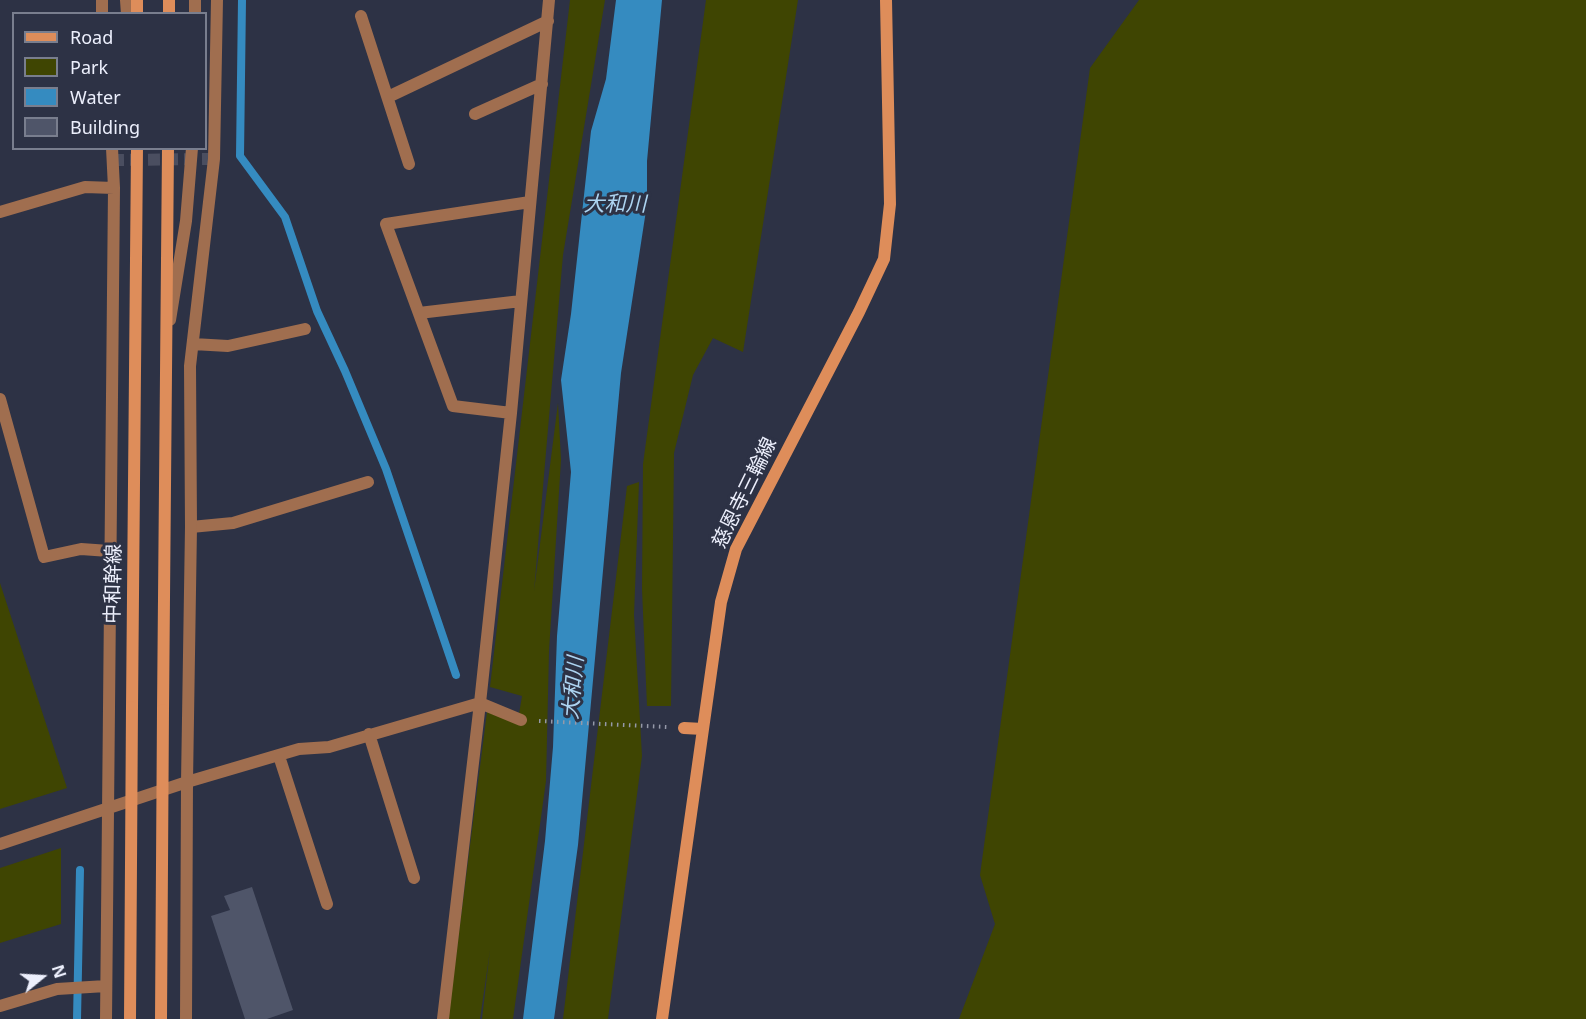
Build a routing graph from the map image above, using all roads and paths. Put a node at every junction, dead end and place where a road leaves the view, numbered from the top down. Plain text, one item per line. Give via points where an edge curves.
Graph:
1 (217, 0) edge
2 (549, 0) edge
3 (886, 0) edge
4 (361, 16) dead end
5 (548, 21) junction
6 (542, 84) junction
7 (388, 97) junction
8 (475, 114) dead end
9 (111, 150) edge
10 (137, 150) edge
11 (168, 150) edge
12 (192, 150) edge
13 (409, 164) dead end
14 (114, 188) junction
15 (530, 202) junction
16 (0, 212) edge
17 (521, 301) junction
18 (419, 313) junction
19 (306, 328) dead end
20 (166, 344) junction
21 (193, 344) junction
22 (0, 399) edge
23 (511, 413) junction
24 (368, 482) dead end
25 (191, 527) junction
26 (109, 550) junction
27 (480, 703) junction
28 (521, 720) joint
29 (684, 728) joint
30 (703, 729) junction
31 (369, 734) junction
32 (279, 756) junction
33 (187, 782) junction
34 (109, 808) junction
35 (0, 844) edge
36 (414, 878) dead end
37 (327, 904) dead end
38 (106, 986) junction
39 (0, 1006) edge
40 (106, 1019) edge
41 (130, 1019) edge
42 (161, 1019) edge
43 (186, 1019) edge
44 (443, 1019) edge
45 (663, 1019) edge

1 - 21 street via 214,159
2 - 5 street
3 - 30 main road, 慈恩寺三輪線 via 890,204 884,259 736,549 721,602
4 - 7 street
5 - 6 street
5 - 7 street
6 - 8 street
6 - 15 street
7 - 13 street
9 - 14 street
10 - 41 main road, 中和幹線, bridge
11 - 20 main road
12 - 20 street via 186,221
14 - 16 street via 85,187
14 - 26 street
15 - 17 street
15 - 18 street via 386,224
17 - 18 street
17 - 23 street
18 - 23 street via 453,406
19 - 21 street via 228,346
20 - 42 main road, bridge
21 - 25 street
22 - 26 street via 44,557 81,549
23 - 27 street
24 - 25 street via 233,524
25 - 33 street
26 - 34 street
27 - 28 street
27 - 31 street
27 - 44 street
28 - 29 path
29 - 30 main road
30 - 45 main road, 慈恩寺三輪線
31 - 32 street via 329,747 299,749
31 - 36 street
32 - 33 street
32 - 37 street
33 - 34 street
33 - 43 street
34 - 35 street
34 - 38 street
38 - 39 street via 57,989
38 - 40 street

